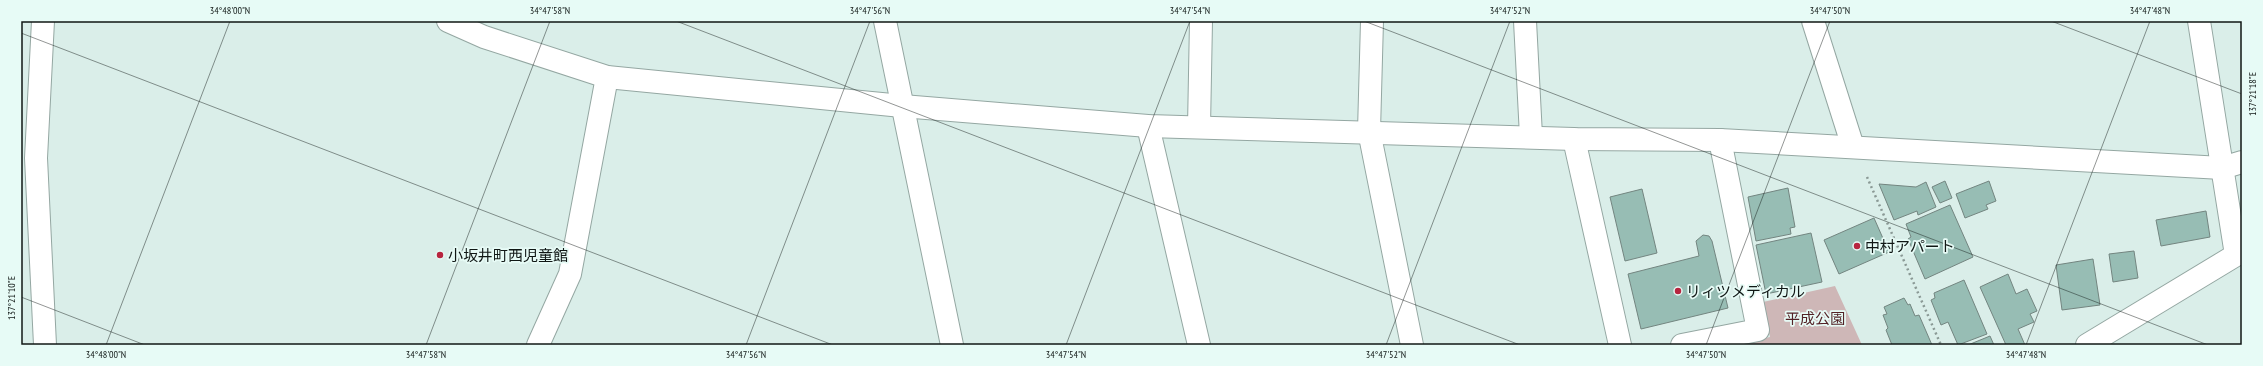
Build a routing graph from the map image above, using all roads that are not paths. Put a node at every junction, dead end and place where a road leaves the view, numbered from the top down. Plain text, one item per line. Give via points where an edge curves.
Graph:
1 (43, 21) edge
2 (448, 21) edge
3 (885, 21) edge
4 (1201, 21) edge
5 (1372, 21) edge
6 (1526, 21) edge
7 (1814, 21) edge
8 (2199, 21) edge
9 (607, 77) junction
10 (902, 106) junction
11 (1148, 126) junction
12 (1199, 127) junction
13 (1369, 131) junction
14 (1531, 136) junction
15 (1574, 139) junction
16 (1720, 140) junction
17 (1853, 147) junction
18 (2242, 162) edge
19 (2222, 168) junction
20 (45, 345) edge
21 (538, 345) edge
22 (952, 345) edge
23 (1198, 345) edge
24 (1412, 345) edge
25 (1620, 345) edge
26 (1682, 345) edge
27 (2087, 345) edge

1 - 20 street via 36,158
2 - 9 street via 484,37
3 - 10 street
4 - 12 street
5 - 13 street
6 - 14 street
7 - 17 street
8 - 19 street
9 - 10 street
9 - 21 street via 570,274
10 - 11 street
10 - 22 street
11 - 12 street
11 - 23 street
12 - 13 street
13 - 14 street
13 - 24 street
14 - 15 street
15 - 16 street
15 - 25 street
16 - 17 street
16 - 26 street via 1758,330
17 - 19 street
18 - 19 street
19 - 27 street via 2236,255

